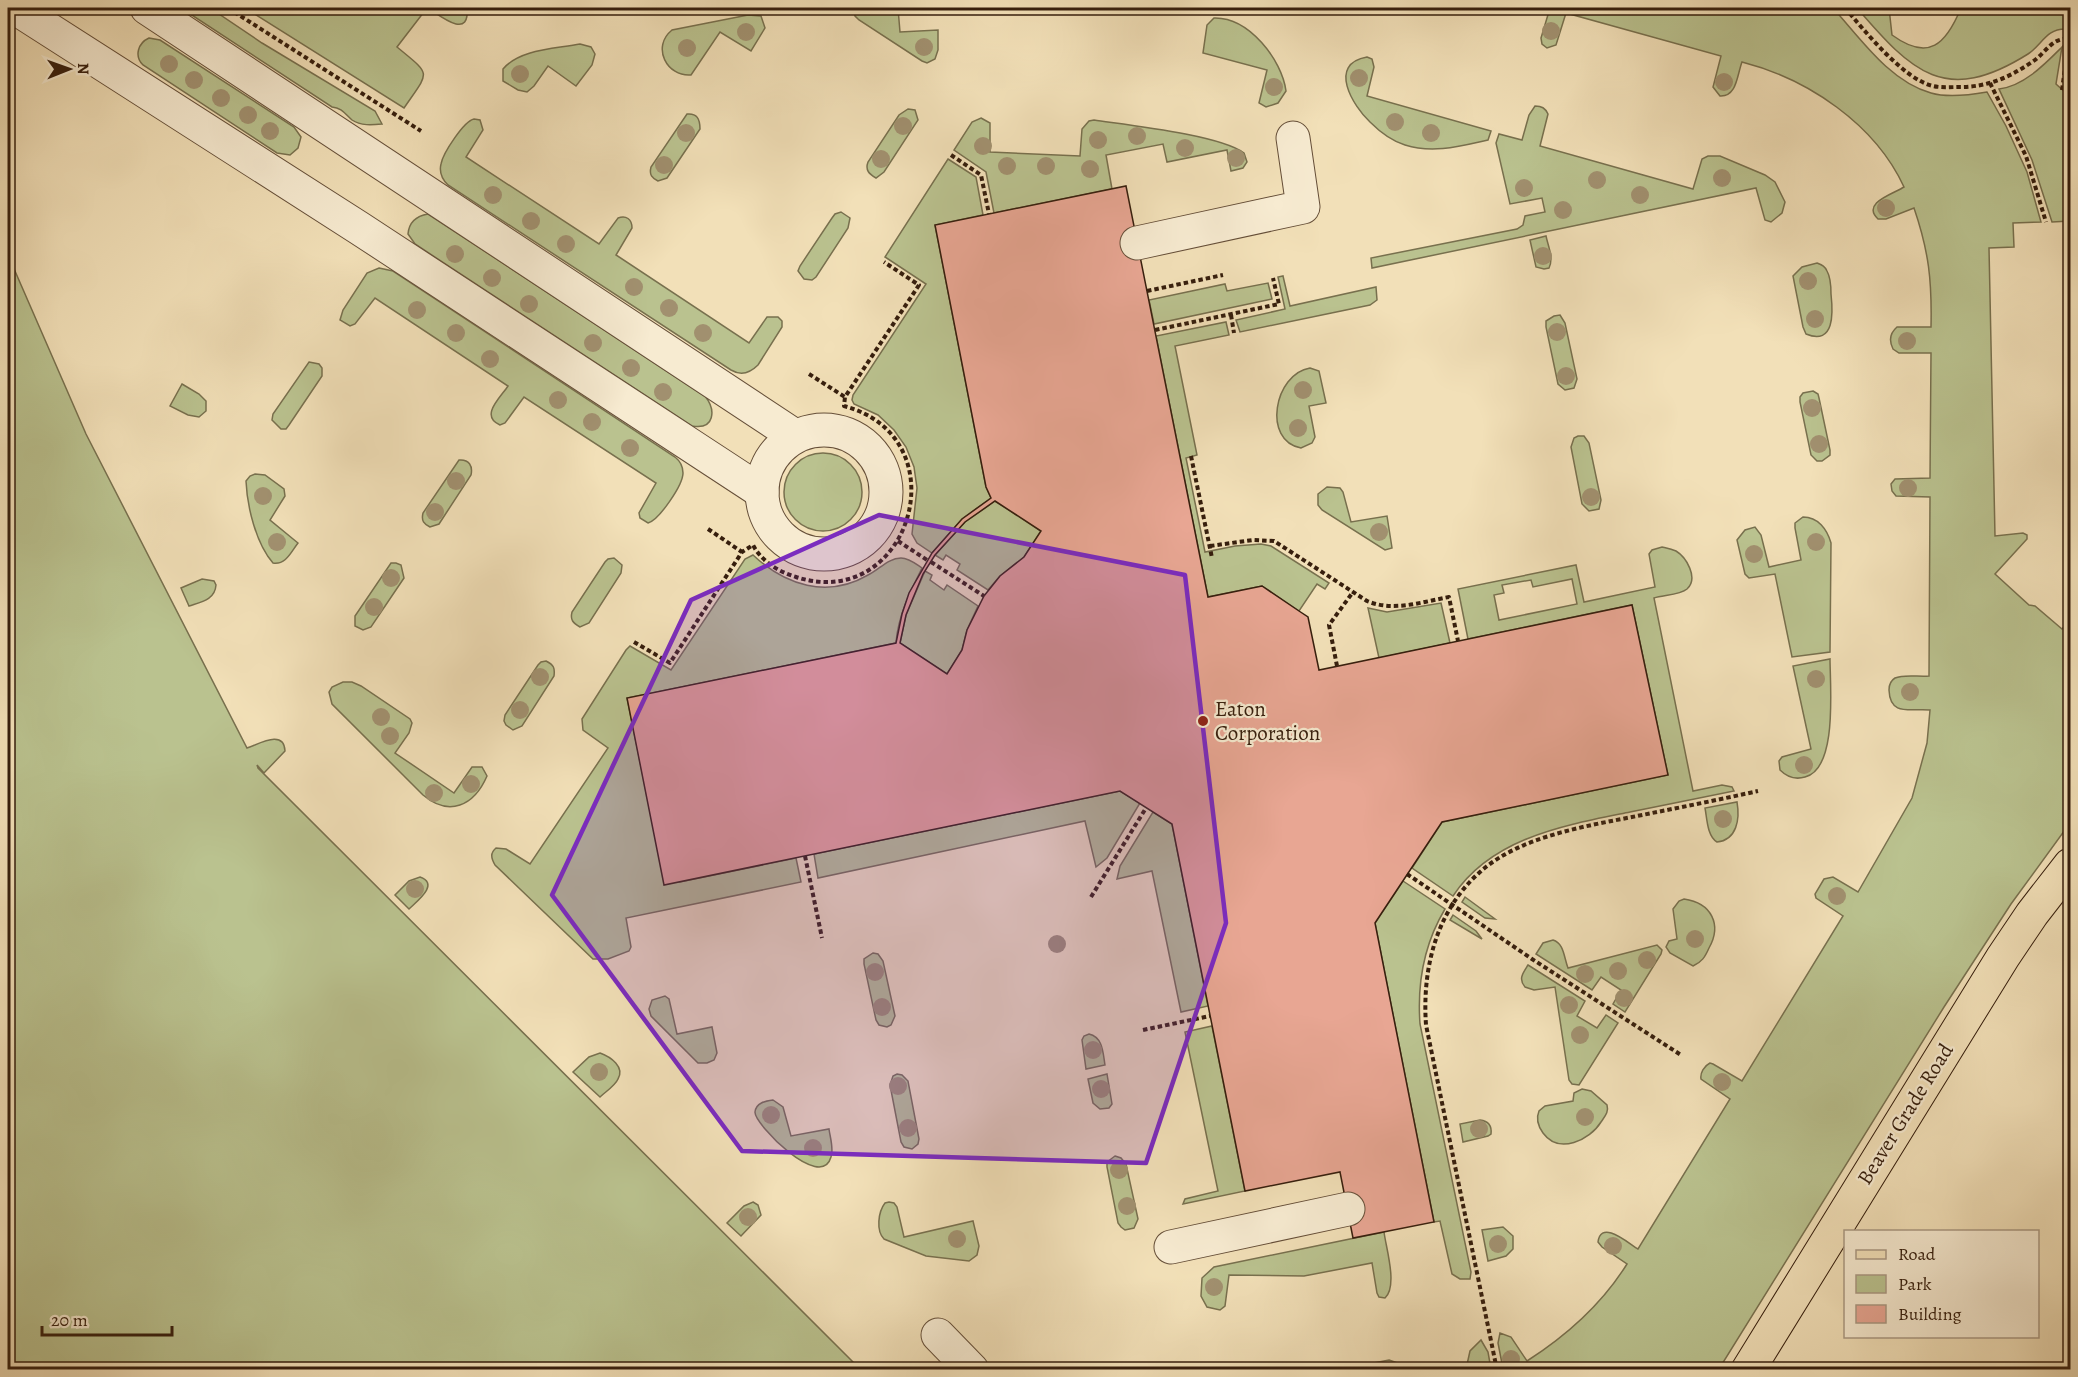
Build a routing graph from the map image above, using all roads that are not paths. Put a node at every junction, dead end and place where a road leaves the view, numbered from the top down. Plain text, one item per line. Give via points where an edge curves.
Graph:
1 (147, 8) edge
2 (14, 15) edge
3 (1293, 138) dead end
4 (1137, 243) dead end
5 (795, 436) junction
6 (762, 492) junction
7 (2070, 865) edge
8 (1348, 1209) dead end
9 (1171, 1246) dead end
10 (938, 1335) dead end
11 (972, 1370) edge
12 (1748, 1370) edge

1 - 5 lane
2 - 6 lane via 359,228
3 - 4 lane via 1303,207
5 - 6 lane via 769,460
5 - 6 lane via 819,429 840,430 860,440 876,455 885,476 881,518 868,536 850,549 832,554 812,553 778,535 766,518
7 - 12 main road, Beaver Grade Road via 1997,967
8 - 9 lane
10 - 11 lane

